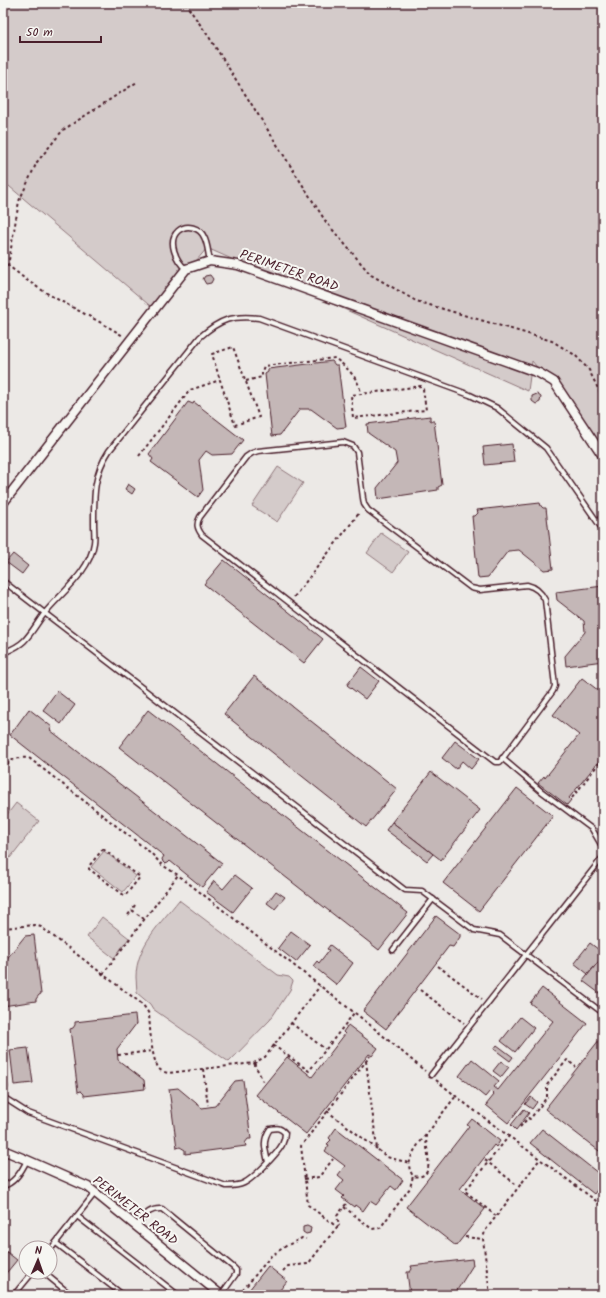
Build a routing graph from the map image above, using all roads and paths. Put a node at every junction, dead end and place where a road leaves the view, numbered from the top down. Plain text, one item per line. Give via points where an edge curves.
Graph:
1 (185, 3) edge
2 (137, 82) dead end
3 (3, 260) edge
4 (210, 262) junction
5 (8, 266) junction
6 (186, 269) junction
7 (130, 341) junction
8 (220, 380) junction
9 (246, 381) junction
10 (361, 394) junction
11 (603, 399) edge
12 (138, 456) dead end
13 (603, 456) edge
14 (3, 503) edge
15 (365, 506) junction
16 (603, 530) edge
17 (3, 581) edge
18 (289, 602) junction
19 (45, 614) junction
20 (3, 653) edge
21 (502, 758) junction
22 (603, 758) edge
23 (3, 768) edge
24 (572, 798) dead end
25 (603, 848) edge
26 (603, 857) edge
27 (89, 866) joint
28 (178, 875) junction
29 (433, 899) junction
30 (135, 905) dead end
31 (132, 910) junction
32 (128, 915) dead end
33 (144, 919) junction
34 (3, 928) edge
35 (393, 950) dead end
36 (526, 955) junction
37 (438, 966) dead end
38 (104, 974) junction
39 (320, 986) junction
40 (420, 990) dead end
41 (488, 1003) junction
42 (354, 1013) junction
43 (603, 1013) edge
44 (291, 1023) junction
45 (469, 1027) junction
46 (273, 1046) junction
47 (326, 1050) junction
48 (153, 1051) junction
49 (118, 1055) dead end
50 (370, 1056) dead end
51 (366, 1061) junction
52 (254, 1063) junction
53 (576, 1066) dead end
54 (203, 1069) junction
55 (3, 1073) edge
56 (431, 1075) junction
57 (264, 1083) dead end
58 (3, 1092) edge
59 (3, 1096) edge
60 (456, 1096) junction
61 (208, 1105) dead end
62 (327, 1111) junction
63 (520, 1127) dead end
64 (426, 1135) junction
65 (509, 1136) junction
66 (378, 1149) junction
67 (3, 1150) edge
68 (333, 1159) dead end
69 (540, 1159) junction
70 (27, 1160) junction
71 (485, 1160) dead end
72 (268, 1162) junction
73 (409, 1162) junction
74 (488, 1163) junction
75 (413, 1176) junction
76 (304, 1179) junction
77 (3, 1186) edge
78 (519, 1187) junction
79 (95, 1193) junction
80 (346, 1204) dead end
81 (603, 1206) edge
82 (344, 1207) junction
83 (77, 1216) junction
84 (496, 1216) junction
85 (136, 1226) junction
86 (337, 1227) junction
87 (465, 1237) dead end
88 (306, 1239) dead end
89 (483, 1239) junction
90 (58, 1240) edge
91 (58, 1245) edge
92 (283, 1271) dead end
93 (26, 1280) edge
94 (53, 1280) edge
95 (490, 1294) edge
96 (14, 1295) edge
97 (71, 1295) edge
98 (123, 1295) edge
99 (178, 1295) edge
100 (221, 1295) edge
101 (239, 1295) edge
102 (478, 1295) edge

1 - 11 path via 326,222 371,275 416,301 552,341 575,354 588,370
2 - 5 path via 63,130 37,162 19,201
3 - 5 path
4 - 6 street, PERIMETER ROAD
4 - 6 lane via 205,238 201,232 191,227 184,228 178,231 174,238 174,246 175,256
4 - 13 street, PERIMETER ROAD via 238,265 539,374 554,382
5 - 7 path via 39,289
6 - 7 street
7 - 14 street
8 - 9 path via 212,354 233,347
8 - 9 path via 235,425 259,417
8 - 12 path via 190,390
9 - 10 path via 262,377 264,366 335,358 348,368 358,381
10 - 10 path via 351,395 353,418 426,410 424,389 421,386
15 - 18 path
15 - 18 lane via 357,452 348,443 258,451 246,457 200,517 198,529 202,535
15 - 21 lane via 471,588 480,590 527,585 542,594 545,600 555,686
16 - 19 lane via 546,448 497,408 470,395 259,318 234,317 222,320 200,337 105,457 96,479 94,542 90,557
17 - 19 lane
18 - 21 lane via 495,762 500,762
19 - 20 lane via 24,642
19 - 29 lane via 405,890 422,891
21 - 25 lane via 592,829
22 - 24 path
23 - 28 path via 12,760 20,757 29,758 151,853 162,865
26 - 36 lane
27 - 27 path via 103,849 140,877 125,896 89,869
28 - 33 path
28 - 39 path
29 - 35 lane
29 - 36 lane via 474,930 500,935
30 - 31 path
31 - 32 path
31 - 33 path
33 - 38 path
34 - 38 path via 35,925 41,927
36 - 41 lane
36 - 43 lane
37 - 41 path
38 - 48 path via 146,1009 149,1014
39 - 42 path
39 - 44 path
40 - 45 path
41 - 45 lane
42 - 47 path
42 - 56 path
44 - 46 path
44 - 47 path
45 - 56 lane
46 - 47 path via 309,1072
46 - 52 path via 264,1058
48 - 49 path
48 - 54 path via 158,1067 168,1073
50 - 51 path
51 - 62 path
51 - 66 path
52 - 54 path
52 - 57 path
53 - 63 path via 567,1060 547,1085 547,1097 530,1119 528,1118
54 - 61 path
55 - 58 lane
56 - 60 path
59 - 72 lane via 28,1114 222,1184 243,1184
60 - 64 path
60 - 65 path
62 - 66 path
62 - 76 path via 301,1146
64 - 73 path
64 - 75 path via 428,1170 425,1175
65 - 69 path
65 - 74 path
66 - 73 path via 387,1157
67 - 70 street, PERIMETER ROAD
68 - 76 path via 319,1177
69 - 78 path
69 - 81 path
70 - 77 lane via 10,1184
70 - 79 street, PERIMETER ROAD via 88,1187
71 - 74 path
72 - 72 lane via 264,1141 266,1134 270,1129 282,1129 285,1133 282,1145
73 - 75 path
74 - 78 path
74 - 84 path via 465,1191
75 - 82 path via 410,1188 380,1228 372,1230
76 - 86 path via 308,1205
78 - 84 path
79 - 83 lane
79 - 85 street, PERIMETER ROAD
80 - 82 path
82 - 86 path via 337,1216
83 - 90 lane
83 - 99 lane
84 - 89 path via 485,1231
85 - 100 street, PERIMETER ROAD
85 - 100 lane via 149,1211 155,1209 162,1210 174,1219 236,1270 236,1274
86 - 92 path via 308,1264 288,1266
87 - 89 path
88 - 101 path via 302,1238 271,1256
89 - 95 path
91 - 98 lane
93 - 96 lane
94 - 97 lane
95 - 102 path

